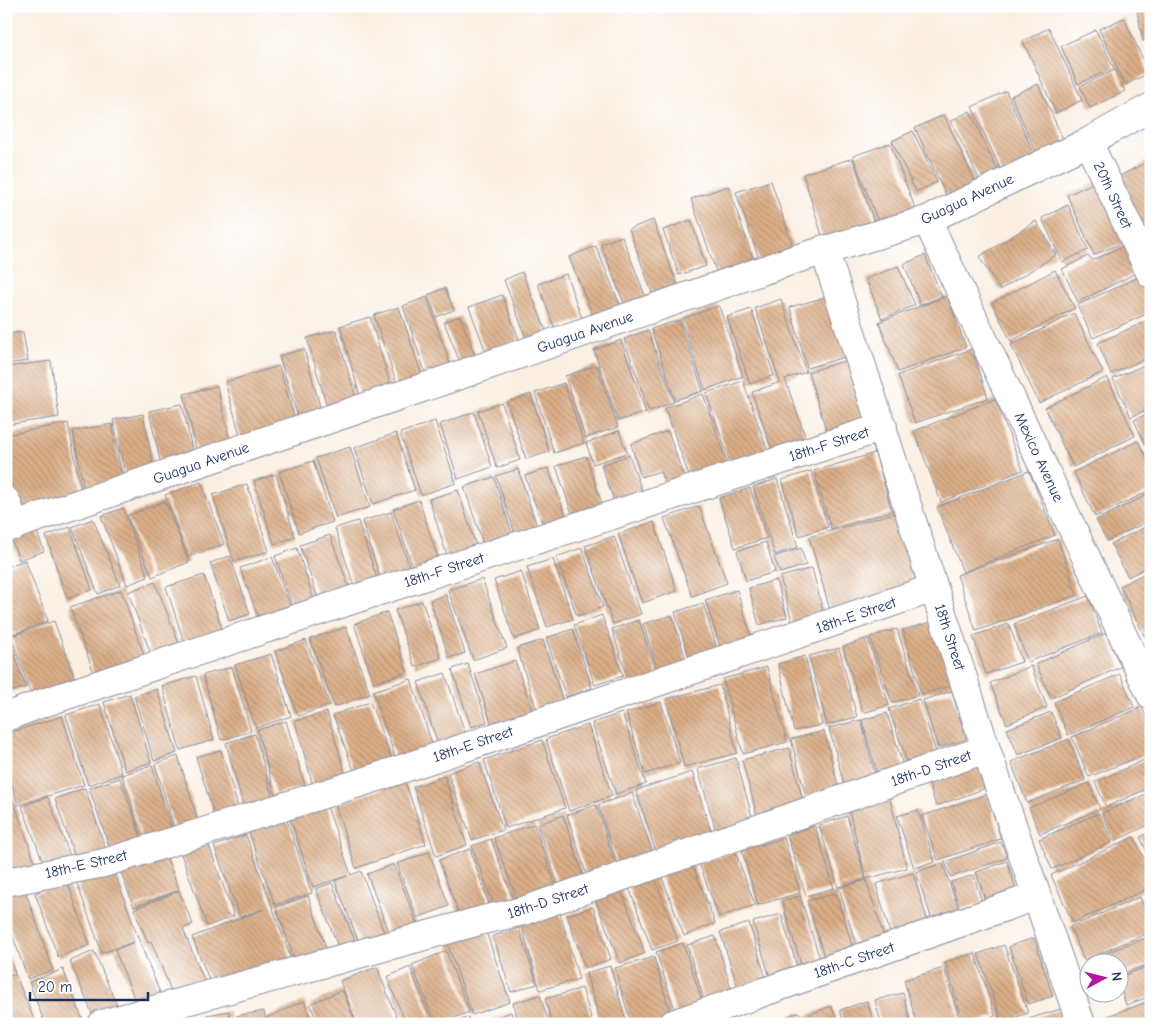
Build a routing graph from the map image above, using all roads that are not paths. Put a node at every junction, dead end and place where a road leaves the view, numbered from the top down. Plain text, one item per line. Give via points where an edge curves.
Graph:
1 (1151, 107) edge
2 (1088, 142) junction
3 (927, 220) junction
4 (824, 249) junction
5 (1151, 274) edge
6 (882, 427) junction
7 (9, 518) edge
8 (934, 588) junction
9 (1151, 695) edge
10 (6, 718) edge
11 (986, 749) junction
12 (6, 882) edge
13 (1036, 896) junction
14 (102, 1024) edge
15 (673, 1024) edge
16 (1081, 1024) edge

1 - 2 street, Guagua Avenue
2 - 3 street, Guagua Avenue
2 - 5 street, 20th Street
3 - 4 street, Guagua Avenue
3 - 9 street, Mexico Avenue
4 - 6 street, 18th Street
4 - 7 street, Guagua Avenue via 422,388
6 - 8 street, 18th Street
6 - 10 street, 18th-F Street via 367,595
8 - 11 street, 18th Street
8 - 12 street, 18th-E Street via 363,782 104,863
11 - 13 street, 18th Street
11 - 14 street, 18th-D Street via 523,911
13 - 15 street, 18th-C Street
13 - 16 street, 18th Street

